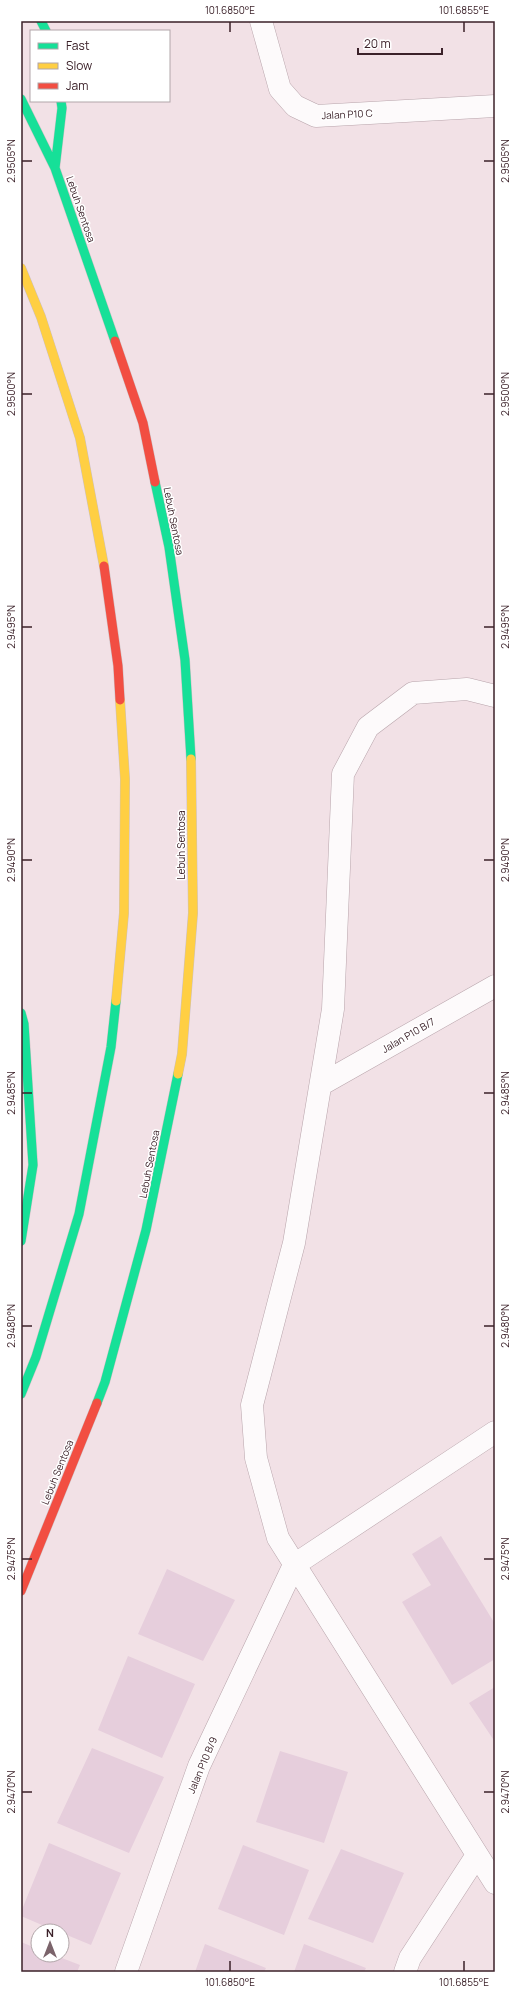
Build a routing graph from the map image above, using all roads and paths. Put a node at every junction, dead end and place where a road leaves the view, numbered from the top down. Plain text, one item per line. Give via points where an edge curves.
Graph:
1 (41, 21) edge
2 (261, 21) edge
3 (46, 30) edge
4 (21, 99) edge
5 (61, 102) edge
6 (495, 106) edge
7 (55, 168) junction
8 (21, 268) edge
9 (495, 696) edge
10 (495, 986) edge
11 (21, 1013) edge
12 (322, 1084) junction
13 (21, 1241) edge
14 (21, 1394) edge
15 (495, 1432) edge
16 (294, 1565) junction
17 (21, 1591) edge
18 (477, 1855) junction
19 (494, 1878) edge
20 (126, 1972) edge
21 (405, 1972) edge

1 - 3 main road
2 - 6 street, Jalan P10 C via 280,89 295,106 316,116
4 - 7 main road, Lebuh Sentosa
5 - 7 main road
7 - 17 main road, Lebuh Sentosa via 143,423 169,547 185,660 192,778 193,913 182,1054 146,1230 105,1382
8 - 14 main road via 41,317 80,438 103,558 117,658 125,787 124,913 111,1047 79,1214 36,1357
9 - 12 street via 467,689 413,693 368,727 343,774 333,1009
10 - 12 street, Jalan P10 B/7
11 - 13 main road via 24,1024 33,1165
12 - 16 street via 294,1243 252,1405 256,1458 278,1538
15 - 16 street
16 - 18 street
16 - 20 street, Jalan P10 B/9 via 199,1766
18 - 19 street
18 - 21 street via 410,1958

